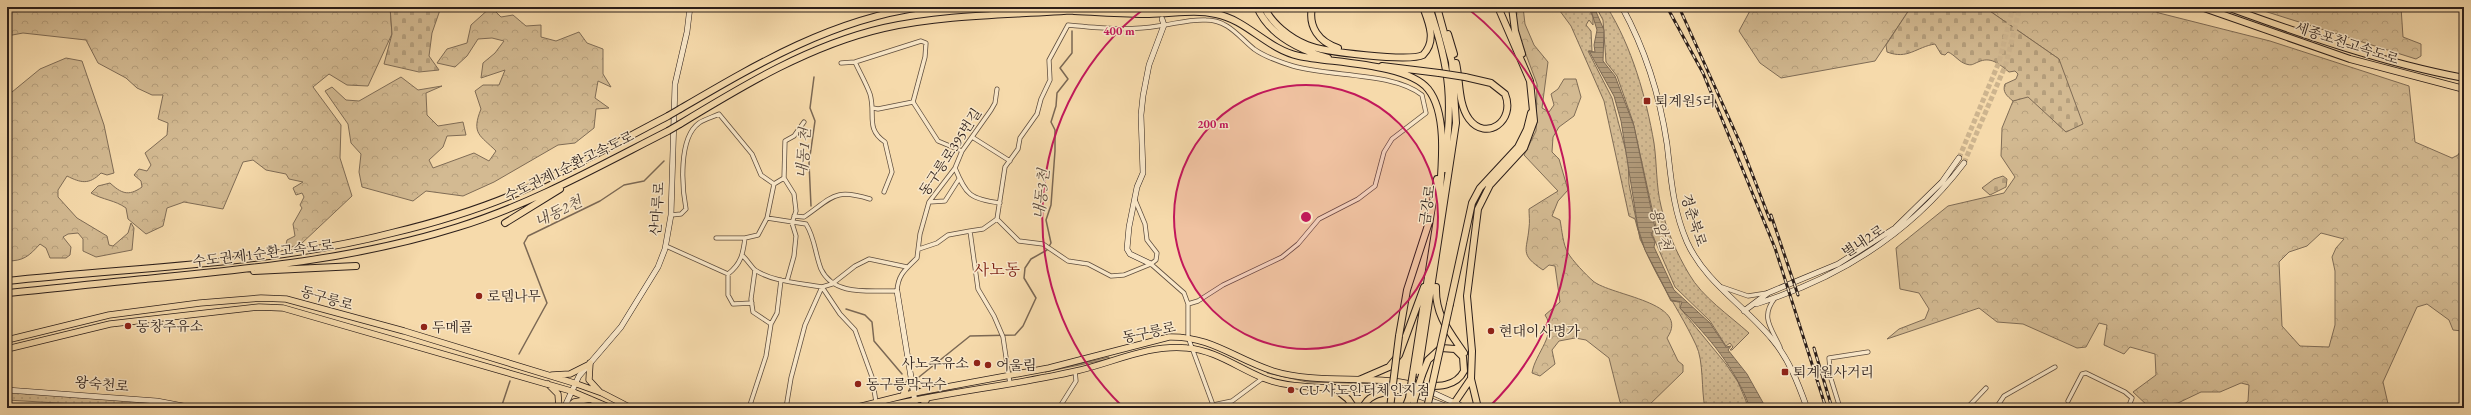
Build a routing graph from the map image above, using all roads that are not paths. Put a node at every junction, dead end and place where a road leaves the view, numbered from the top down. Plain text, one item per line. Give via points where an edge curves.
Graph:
1 (690, 7) edge
2 (921, 7) edge
3 (1122, 7) edge
4 (1257, 7) edge
5 (1264, 7) edge
6 (1312, 7) edge
7 (1424, 7) edge
8 (1429, 7) edge
9 (1437, 7) edge
10 (1498, 7) edge
11 (1512, 7) edge
12 (1622, 7) edge
13 (2201, 7) edge
14 (2227, 7) edge
15 (1074, 11) junction
16 (1162, 19) tunnel mouth
17 (1164, 25) junction
18 (1349, 52) junction
19 (856, 62) junction
20 (1341, 62) junction
21 (841, 63) dead end
22 (1362, 65) junction
23 (2464, 78) edge
24 (1530, 81) junction
25 (997, 89) dead end
26 (2464, 89) edge
27 (1533, 100) junction
28 (913, 102) junction
29 (873, 108) junction
30 (804, 122) dead end
31 (972, 137) junction
32 (1441, 150) junction
33 (962, 151) junction
34 (1958, 158) tunnel mouth
35 (1010, 161) junction
36 (1964, 163) tunnel mouth
37 (955, 168) junction
38 (784, 178) junction
39 (959, 179) junction
40 (569, 182) junction
41 (774, 184) junction
42 (884, 192) dead end
43 (870, 198) dead end
44 (1135, 200) junction
45 (929, 202) junction
46 (1000, 203) junction
47 (1440, 204) junction
48 (671, 215) junction
49 (794, 216) junction
50 (767, 218) junction
51 (997, 219) junction
52 (505, 223) dead end
53 (792, 223) junction
54 (970, 231) junction
55 (716, 238) dead end
56 (745, 238) junction
57 (666, 246) junction
58 (919, 249) junction
59 (742, 256) junction
60 (1151, 264) junction
61 (1436, 265) junction
62 (356, 266) dead end
63 (907, 267) junction
64 (1430, 269) junction
65 (232, 270) junction
66 (755, 270) junction
67 (728, 274) junction
68 (782, 280) junction
69 (7, 281) edge
70 (787, 281) junction
71 (832, 284) junction
72 (1717, 284) junction
73 (822, 287) junction
74 (897, 290) junction
75 (7, 293) edge
76 (1768, 293) junction
77 (1776, 298) junction
78 (752, 303) junction
79 (1188, 304) junction
80 (1752, 306) junction
81 (1744, 311) junction
82 (770, 324) junction
83 (1188, 337) junction
84 (7, 340) edge
85 (1192, 348) junction
86 (7, 349) edge
87 (1868, 352) dead end
88 (1784, 355) junction
89 (589, 364) junction
90 (2055, 368) dead end
91 (1075, 372) junction
92 (1471, 372) junction
93 (1418, 374) junction
94 (546, 375) junction
95 (1009, 376) junction
96 (1263, 378) junction
97 (912, 379) junction
98 (1471, 379) junction
99 (1359, 380) junction
100 (547, 384) junction
101 (574, 384) junction
102 (1010, 384) junction
103 (1417, 386) junction
104 (1334, 388) junction
105 (1986, 388) dead end
106 (7, 390) edge
107 (571, 390) junction
108 (928, 390) junction
109 (1398, 390) junction
110 (914, 393) junction
111 (602, 394) junction
112 (903, 395) junction
113 (592, 399) junction
114 (927, 399) junction
115 (1411, 399) junction
116 (914, 401) junction
117 (2068, 401) dead end
118 (876, 402) junction
119 (1454, 402) junction
120 (903, 403) junction
121 (1214, 407) edge
122 (194, 408) edge
123 (559, 408) edge
124 (566, 408) edge
125 (611, 408) edge
126 (631, 408) edge
127 (749, 408) edge
128 (786, 408) edge
129 (854, 408) edge
130 (879, 408) edge
131 (910, 408) edge
132 (916, 408) edge
133 (921, 408) edge
134 (1060, 408) edge
135 (1209, 408) edge
136 (1354, 408) edge
137 (1363, 408) edge
138 (1390, 408) edge
139 (1406, 408) edge
140 (1413, 408) edge
141 (1427, 408) edge
142 (1451, 408) edge
143 (1466, 408) edge
144 (1478, 408) edge
145 (1807, 408) edge
146 (1840, 408) edge
147 (1967, 408) edge
148 (1996, 408) edge
149 (2128, 408) edge

1 - 48 street, 산마루로 via 676,84
2 - 69 highway, 수도권제1순환고속도로, bridge via 883,14 798,43 668,116 516,193 391,234 329,246 241,258
3 - 15 highway, 수도권제1순환고속도로
4 - 20 highway via 1272,28 1293,44 1303,50
5 - 18 highway via 1276,24 1294,38 1314,47
6 - 18 highway via 1311,19 1318,36 1327,44
7 - 18 highway via 1431,38 1428,50 1423,55 1406,59
8 - 47 highway, 금강로 via 1441,44 1451,97 1449,138
9 - 22 highway, bridge via 1452,43 1463,105 1467,115 1473,124 1482,127 1498,125 1505,119 1508,110 1505,94 1491,83 1465,77 1439,74 1391,66
9 - 61 highway, 금강로 via 1452,62 1456,108 1453,149
10 - 24 highway
11 - 24 highway via 1515,32
12 - 72 street, 경춘북로 via 1638,37 1659,106 1674,202 1680,224 1694,256
13 - 26 highway, 세종포천고속도로 via 2350,59
14 - 23 highway, 세종포천고속도로 via 2380,57 2431,72
15 - 20 highway via 1216,14 1243,24 1284,52 1316,60
15 - 40 highway, 수도권제1순환고속도로, bridge via 934,20 884,28 845,39 806,54 726,96 668,131
16 - 17 street
17 - 35 street via 1111,29 1068,25 1049,60 1050,80 1037,114 1020,138 1018,149
17 - 44 street via 1149,65 1143,96 1143,173
17 - 79 street via 1208,20 1236,30 1255,49 1274,59 1328,73 1396,82 1412,87 1422,95 1426,113 1392,139 1384,152 1375,186 1358,199 1319,219 1298,244 1282,257 1229,282 1198,302
19 - 21 street
19 - 28 street via 921,40 926,43 925,57
19 - 29 street
20 - 22 highway
22 - 32 highway via 1411,77 1425,85 1432,93 1439,112
24 - 27 highway
25 - 31 street, 동구릉로395번길 via 995,104
27 - 92 highway via 1534,121 1524,148 1490,185 1478,209 1467,279
27 - 141 highway, bridge via 1531,119 1524,137 1513,153 1480,188 1472,203
28 - 29 street
28 - 33 street via 938,141
29 - 42 street via 871,120 876,136 885,142 892,172
30 - 38 street via 794,136 785,142
31 - 33 street, 동구릉로395번길
31 - 35 street
32 - 47 highway
32 - 138 highway, bridge via 1430,219 1411,271 1399,336
33 - 37 street, 동구릉로395번길
34 - 76 street, 별내2로 via 1942,182 1917,208 1878,240 1838,264
35 - 46 street via 1006,167
36 - 77 street, 별내2로 via 1946,187 1920,213 1875,249 1839,270
37 - 39 street
37 - 45 street, 동구릉로395번길
38 - 41 street
38 - 49 street via 794,194
39 - 45 street via 945,201
39 - 46 street via 968,195
40 - 52 highway via 550,197
40 - 65 highway, 수도권제1순환고속도로 via 492,215 387,247
41 - 48 street via 761,175 752,154 719,114 698,124 689,138 682,168 686,209 681,214
41 - 50 street
43 - 49 street via 849,193 833,195 804,217
44 - 60 street via 1145,224 1147,240 1157,253 1156,260
44 - 60 street via 1127,249 1130,254
45 - 58 street, 동구릉로395번길 via 920,234
46 - 51 street
47 - 64 highway, 금강로
48 - 57 street, 산마루로
49 - 53 street
50 - 53 street
50 - 56 street via 758,234
51 - 54 street via 983,229
51 - 60 street via 1019,240 1037,242 1068,261 1088,264 1111,276 1124,275
53 - 70 street via 796,236
53 - 71 street via 806,224 811,232 821,269
54 - 58 street via 948,234 937,242
54 - 95 street via 978,289 1002,335
55 - 56 street
56 - 59 street
57 - 67 street
57 - 89 street, 산마루로 via 658,267 620,327
58 - 63 street, 동구릉로395번길 via 917,258
59 - 66 street
59 - 67 street via 738,266
60 - 79 street via 1184,293
61 - 92 highway via 1438,312 1449,334 1466,355
61 - 93 highway, 금강로
62 - 65 highway via 272,272
63 - 71 street via 869,259 855,266
63 - 74 street, 동구릉로395번길 via 897,279
64 - 93 highway, 금강로
64 - 99 highway via 1399,354 1389,367
65 - 75 highway, 수도권제1순환고속도로
66 - 68 street
66 - 78 street
67 - 78 street via 728,295 733,304
68 - 70 street
68 - 82 street via 777,313
70 - 73 street
71 - 73 street
71 - 74 street via 850,290
72 - 76 street via 1748,296
72 - 81 street, 경춘북로
73 - 118 street via 840,314 855,330 872,376
73 - 128 street via 805,325
74 - 97 street
76 - 80 street, 별내2로
77 - 80 street, 별내2로
77 - 88 street via 1770,306 1767,320
78 - 82 street via 753,312
79 - 83 street
80 - 81 street, 별내2로
81 - 88 street, 경춘북로 via 1758,323
82 - 127 street via 766,356
83 - 85 street
83 - 95 main road, 동구릉로 via 1150,341 1090,358
83 - 99 main road, 동구릉로 via 1205,341 1257,365 1296,377
84 - 94 main road, 동구릉로 via 109,315 230,300 286,299 404,331
85 - 91 main road, 동구릉로 via 1153,349
85 - 96 main road, 동구릉로 via 1210,353
85 - 121 street
86 - 100 main road, 동구릉로 via 110,324 258,307 283,308
87 - 146 street via 1829,358 1831,379
88 - 145 street, 경춘북로
89 - 94 main road via 570,374
89 - 101 street, 산마루로
89 - 111 main road via 589,380
90 - 148 street via 2004,396
91 - 102 main road, 동구릉로
91 - 134 street via 1076,381
92 - 98 highway
93 - 103 highway via 1441,348 1455,349 1463,357 1464,369 1455,381 1444,385
93 - 115 highway, 금강로, bridge
93 - 115 highway, bridge
94 - 101 main road, 동구릉로
95 - 102 street
95 - 108 main road, 동구릉로
96 - 104 main road, 동구릉로 via 1311,387
96 - 121 street via 1232,401
97 - 108 main road
97 - 110 street
97 - 112 main road
98 - 119 highway
98 - 144 highway
99 - 103 main road, 동구릉로 via 1388,380
100 - 107 main road, 동구릉로
100 - 123 main road via 558,394
101 - 107 street, 산마루로
101 - 111 main road, 동구릉로
102 - 114 main road, 동구릉로
103 - 119 street, 동구릉로
104 - 109 street, 동구릉로
104 - 136 highway via 1348,399
105 - 147 street
106 - 122 street, 왕숙천로 via 158,400
107 - 113 main road, 동구릉로
107 - 124 street, 산마루로
108 - 110 main road, 동구릉로
109 - 137 highway via 1374,396
109 - 142 street, 동구릉로 via 1423,396
110 - 112 main road, 동구릉로
110 - 116 street
111 - 126 main road, 동구릉로
112 - 118 main road, 동구릉로
113 - 124 main road via 583,399
113 - 125 main road, 동구릉로
114 - 116 main road, 동구릉로
114 - 133 main road
115 - 139 highway
115 - 140 highway, 금강로
116 - 120 main road, 동구릉로
116 - 132 street
117 - 149 street via 2082,374 2086,373 2125,392 2132,398
118 - 129 main road, 동구릉로
119 - 142 highway
119 - 143 street, 동구릉로
120 - 130 main road, 동구릉로
120 - 131 main road
121 - 135 street

